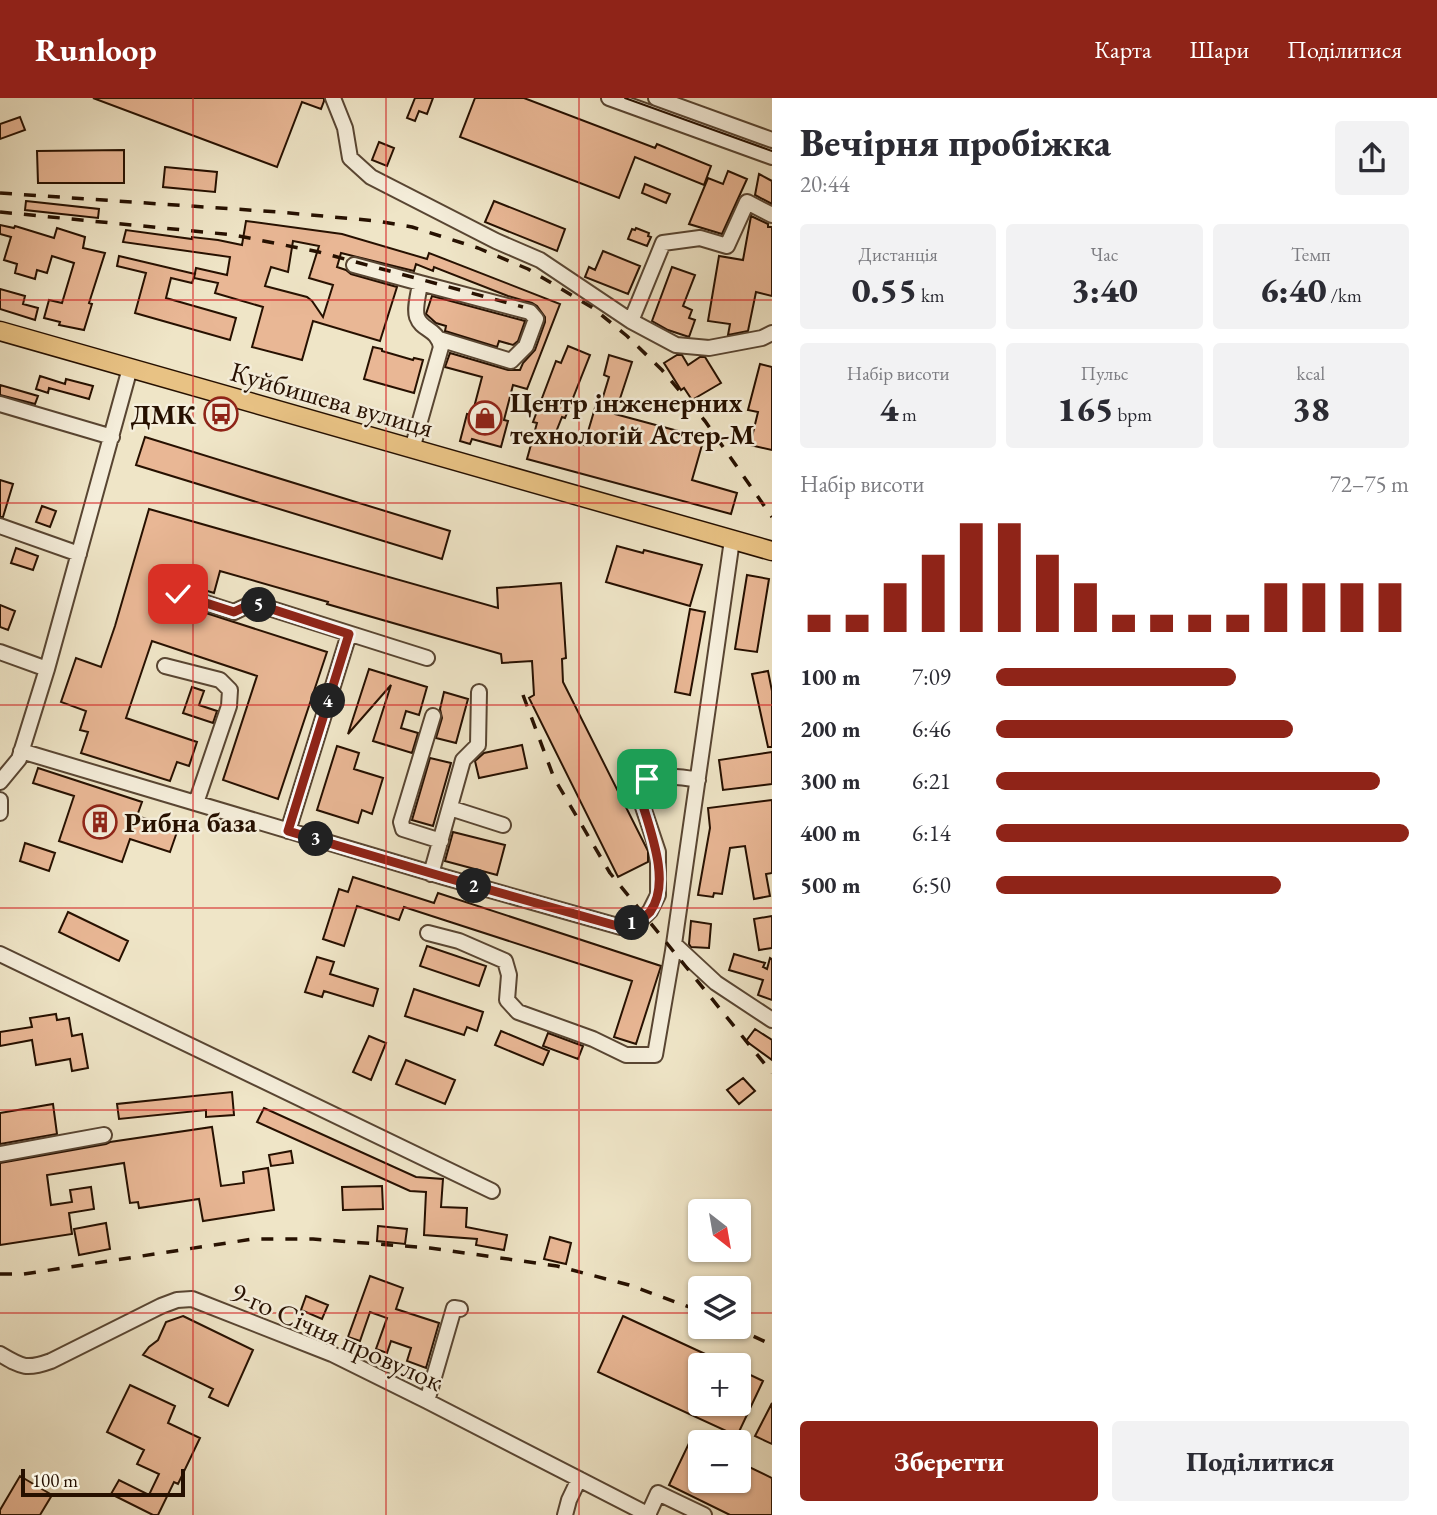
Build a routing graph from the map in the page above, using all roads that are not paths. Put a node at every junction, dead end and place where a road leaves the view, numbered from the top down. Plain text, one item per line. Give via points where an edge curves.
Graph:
1 (333, 98) edge
2 (609, 98) edge
3 (656, 98) edge
4 (772, 140) edge
5 (772, 157) edge
6 (772, 215) edge
7 (354, 265) dead end
8 (420, 283) junction
9 (631, 321) junction
10 (0, 331) edge
11 (772, 333) edge
12 (439, 339) junction
13 (130, 368) junction
14 (0, 404) edge
15 (112, 437) junction
16 (412, 449) junction
17 (0, 526) edge
18 (732, 540) junction
19 (772, 551) edge
20 (79, 554) junction
21 (178, 594) dead end
22 (349, 634) junction
23 (0, 652) edge
24 (427, 658) dead end
25 (165, 666) dead end
26 (47, 669) junction
27 (479, 692) dead end
28 (433, 716) dead end
29 (21, 751) junction
30 (698, 780) junction
31 (0, 782) edge
32 (0, 800) edge
33 (196, 803) junction
34 (450, 808) junction
35 (0, 813) edge
36 (503, 825) dead end
37 (288, 831) junction
38 (441, 841) junction
39 (431, 874) junction
40 (428, 933) dead end
41 (674, 944) junction
42 (0, 954) edge
43 (772, 1020) edge
44 (104, 1135) dead end
45 (0, 1154) edge
46 (492, 1191) dead end
47 (460, 1309) dead end
48 (0, 1354) edge
49 (427, 1401) junction
50 (579, 1479) junction
51 (565, 1515) edge
52 (648, 1515) edge
53 (704, 1515) edge

1 - 9 street via 351,158 371,177 540,260
2 - 5 street
3 - 4 street
6 - 9 street via 747,202 727,246 699,238 663,243
7 - 8 street
8 - 12 street via 416,314
8 - 12 street via 530,312 536,319 526,346 511,361
9 - 11 street via 676,345 709,348
10 - 13 main road, Куйбишева вулиця
12 - 16 street via 441,347
13 - 15 street
13 - 16 main road, Куйбишева вулиця
14 - 15 street
15 - 20 street
16 - 18 main road, Куйбишева вулиця
17 - 20 street
18 - 19 main road, Куйбишева вулиця
18 - 30 street
20 - 26 street
21 - 22 street via 234,612 253,603
22 - 24 street
22 - 37 street
23 - 26 street
25 - 33 street via 220,680 230,690 229,706
26 - 29 street
27 - 34 street via 478,745 463,760
28 - 38 street via 401,822 403,829
29 - 31 street
29 - 33 street
30 - 39 street via 675,776 647,779 637,785 658,852 658,895 650,912 621,927
30 - 41 street
32 - 35 street
33 - 37 street
34 - 36 street
34 - 38 street
37 - 39 street
38 - 39 street
40 - 41 street via 505,961 507,1000 518,1012 626,1055 656,1055
41 - 43 street via 716,983
42 - 46 street
44 - 45 street
47 - 49 street via 454,1308
48 - 49 street, 9-го Січня провулок via 16,1364 34,1367 161,1306 192,1300 332,1354
49 - 50 street, 9-го Січня провулок
50 - 51 street
50 - 52 street, 9-го Січня провулок
52 - 53 street via 658,1493

